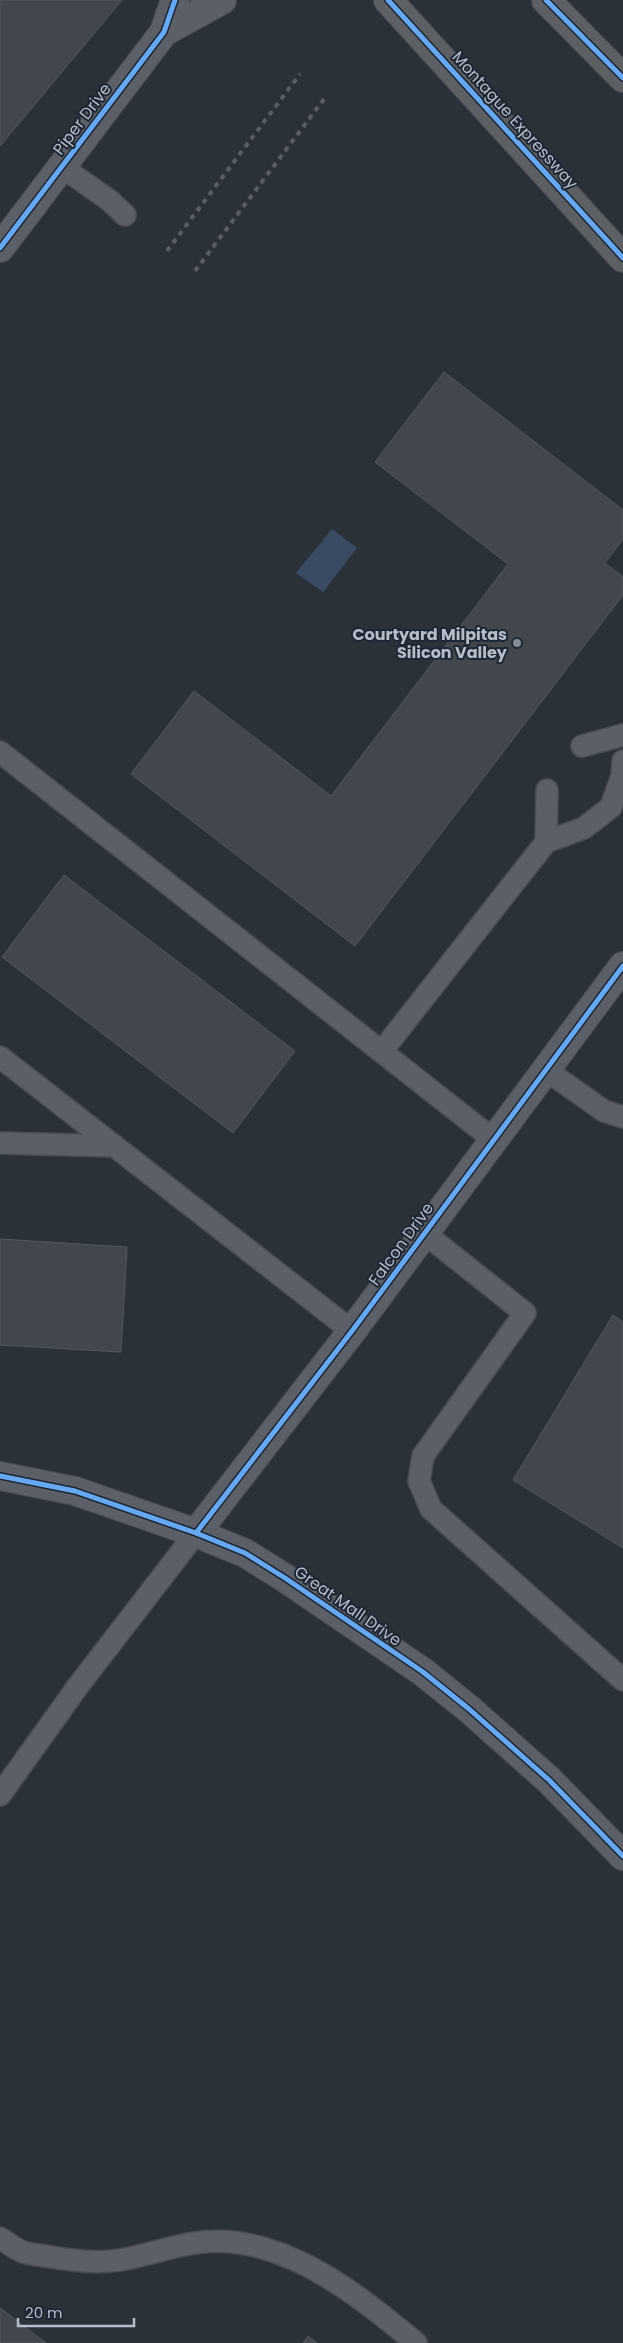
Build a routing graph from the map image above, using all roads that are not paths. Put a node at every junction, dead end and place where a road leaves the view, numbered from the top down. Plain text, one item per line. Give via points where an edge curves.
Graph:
1 (175, 0) edge
2 (222, 0) edge
3 (388, 0) edge
4 (546, 0) edge
5 (164, 32) junction
6 (623, 78) edge
7 (62, 167) junction
8 (125, 214) dead end
9 (0, 248) edge
10 (623, 258) edge
11 (623, 734) edge
12 (582, 746) dead end
13 (0, 752) edge
14 (623, 761) edge
15 (547, 790) dead end
16 (546, 842) junction
17 (623, 966) edge
18 (382, 1051) junction
19 (0, 1057) edge
20 (546, 1070) junction
21 (623, 1117) edge
22 (494, 1140) junction
23 (0, 1143) edge
24 (115, 1146) junction
25 (424, 1233) junction
26 (352, 1331) junction
27 (0, 1476) edge
28 (196, 1533) junction
29 (623, 1680) edge
30 (0, 1795) edge
31 (623, 1856) edge
32 (0, 2238) edge
33 (416, 2343) edge

1 - 5 street, Piper Drive
2 - 5 street, Piper Drive
3 - 10 highway, Montague Expressway
4 - 6 highway
5 - 7 street, Piper Drive
7 - 8 lane
7 - 9 street, Piper Drive
11 - 12 lane
13 - 18 lane
14 - 16 lane via 622,776 612,807 584,828
15 - 16 lane
16 - 18 lane
17 - 20 street, Falcon Drive
18 - 22 lane
19 - 24 lane
20 - 21 lane via 604,1111
20 - 22 street, Falcon Drive
22 - 25 street, Falcon Drive
23 - 24 lane
24 - 26 lane
25 - 26 street, Falcon Drive
25 - 29 lane via 526,1313 423,1456 420,1481 430,1508
26 - 28 street, Falcon Drive
27 - 28 street, Great Mall Drive via 75,1491
28 - 30 lane via 78,1686
28 - 31 street, Great Mall Drive via 245,1553 278,1573 422,1672 510,1744
32 - 33 lane via 22,2252 90,2263 122,2260 202,2241 233,2242 263,2249 289,2257 314,2270 360,2299

